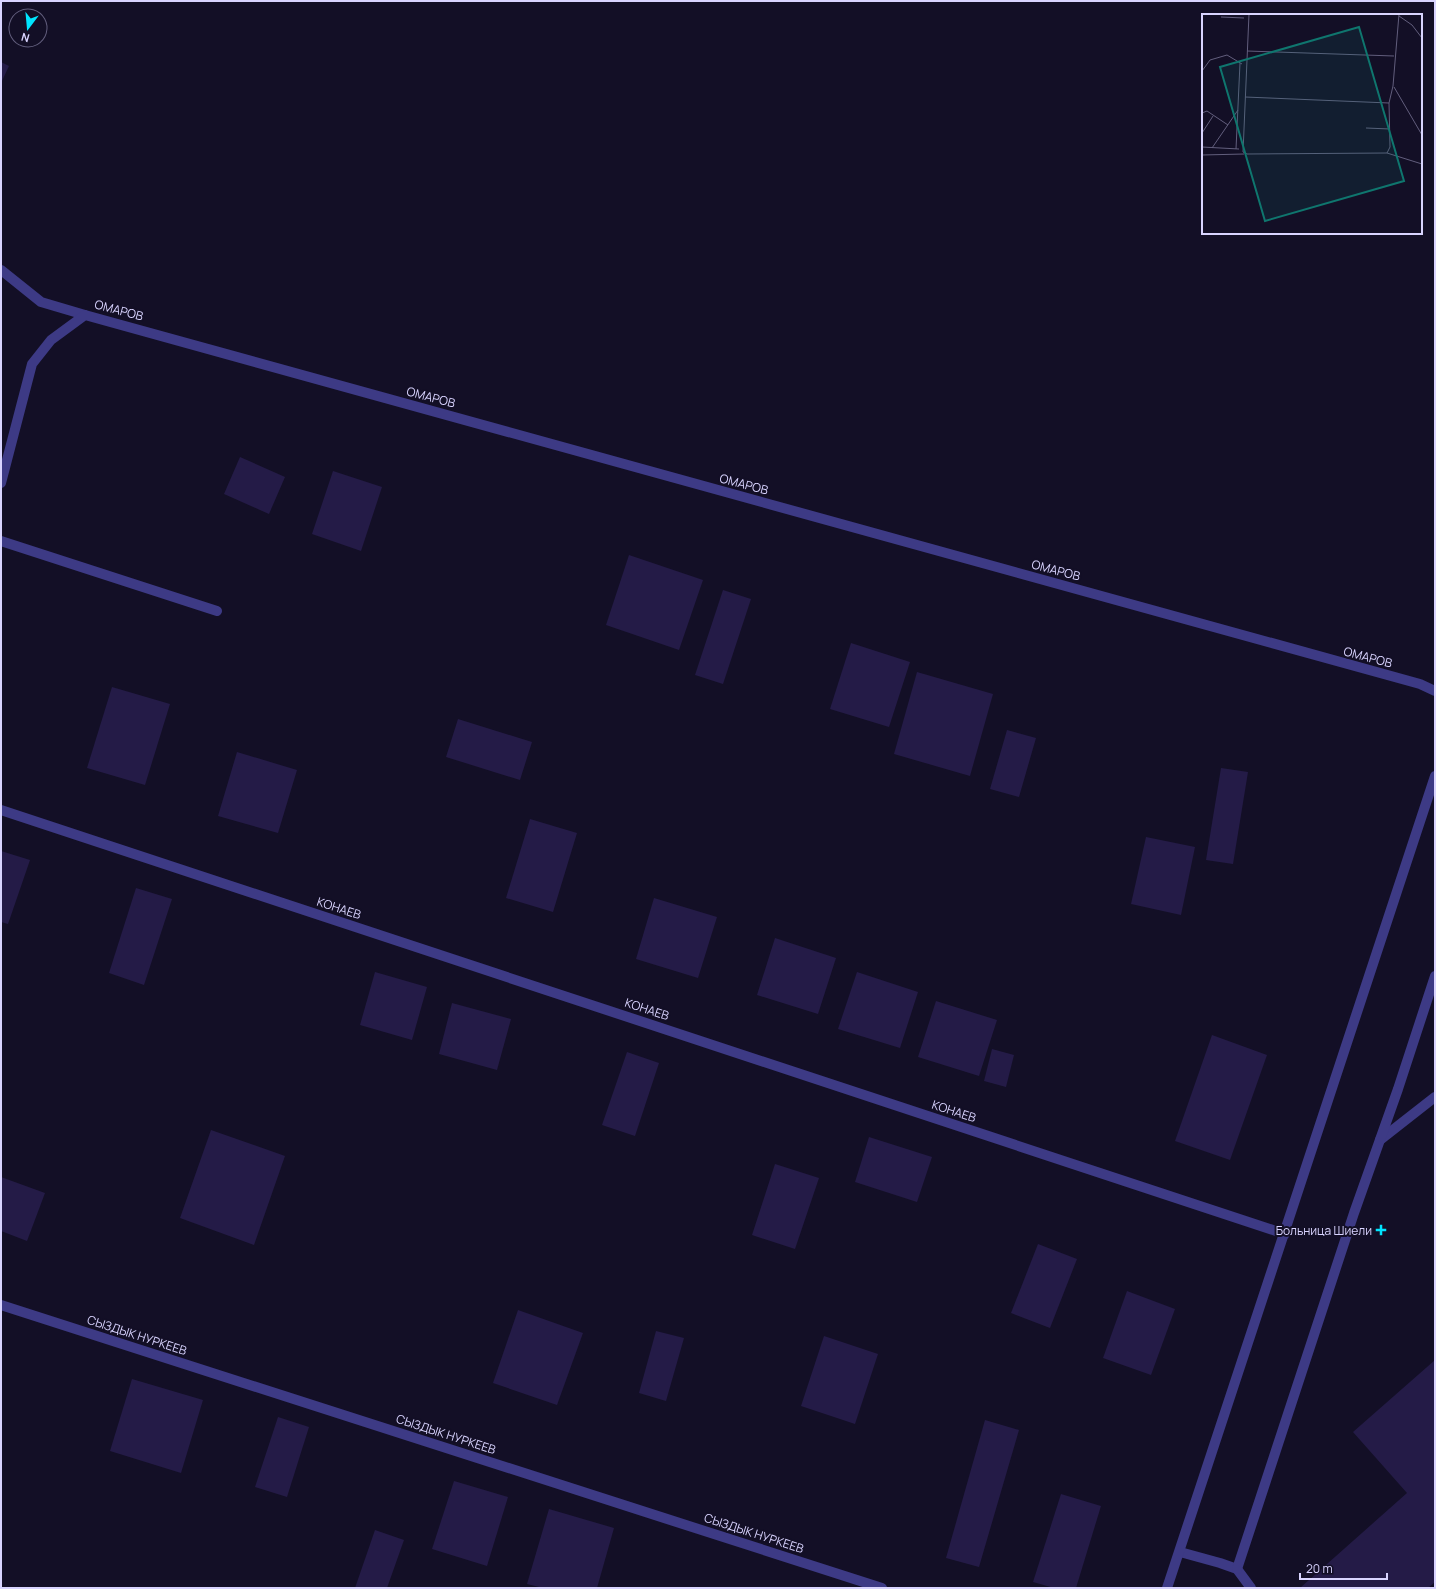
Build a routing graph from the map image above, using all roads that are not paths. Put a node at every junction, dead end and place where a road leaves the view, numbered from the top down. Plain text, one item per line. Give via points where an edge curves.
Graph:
1 (1, 270) edge
2 (86, 314) junction
3 (1, 483) edge
4 (1, 541) edge
5 (217, 610) dead end
6 (1435, 691) edge
7 (1435, 776) edge
8 (1, 810) edge
9 (1435, 976) edge
10 (1435, 1097) edge
11 (1380, 1141) junction
12 (1284, 1234) junction
13 (1, 1304) edge
14 (1180, 1552) junction
15 (1237, 1569) junction
16 (882, 1588) edge
17 (1167, 1588) edge
18 (1252, 1588) edge

1 - 2 street via 42,302
2 - 3 street, ОМАРОВ via 51,340 32,364
2 - 6 street, ОМАРОВ via 1420,684
4 - 5 street
7 - 12 street
8 - 12 street, КОНАЕВ
9 - 11 street
10 - 11 street
11 - 15 street
12 - 14 street
13 - 16 street, СЫЗДЫК НУРКЕЕВ
14 - 15 street
14 - 17 street
15 - 18 street

